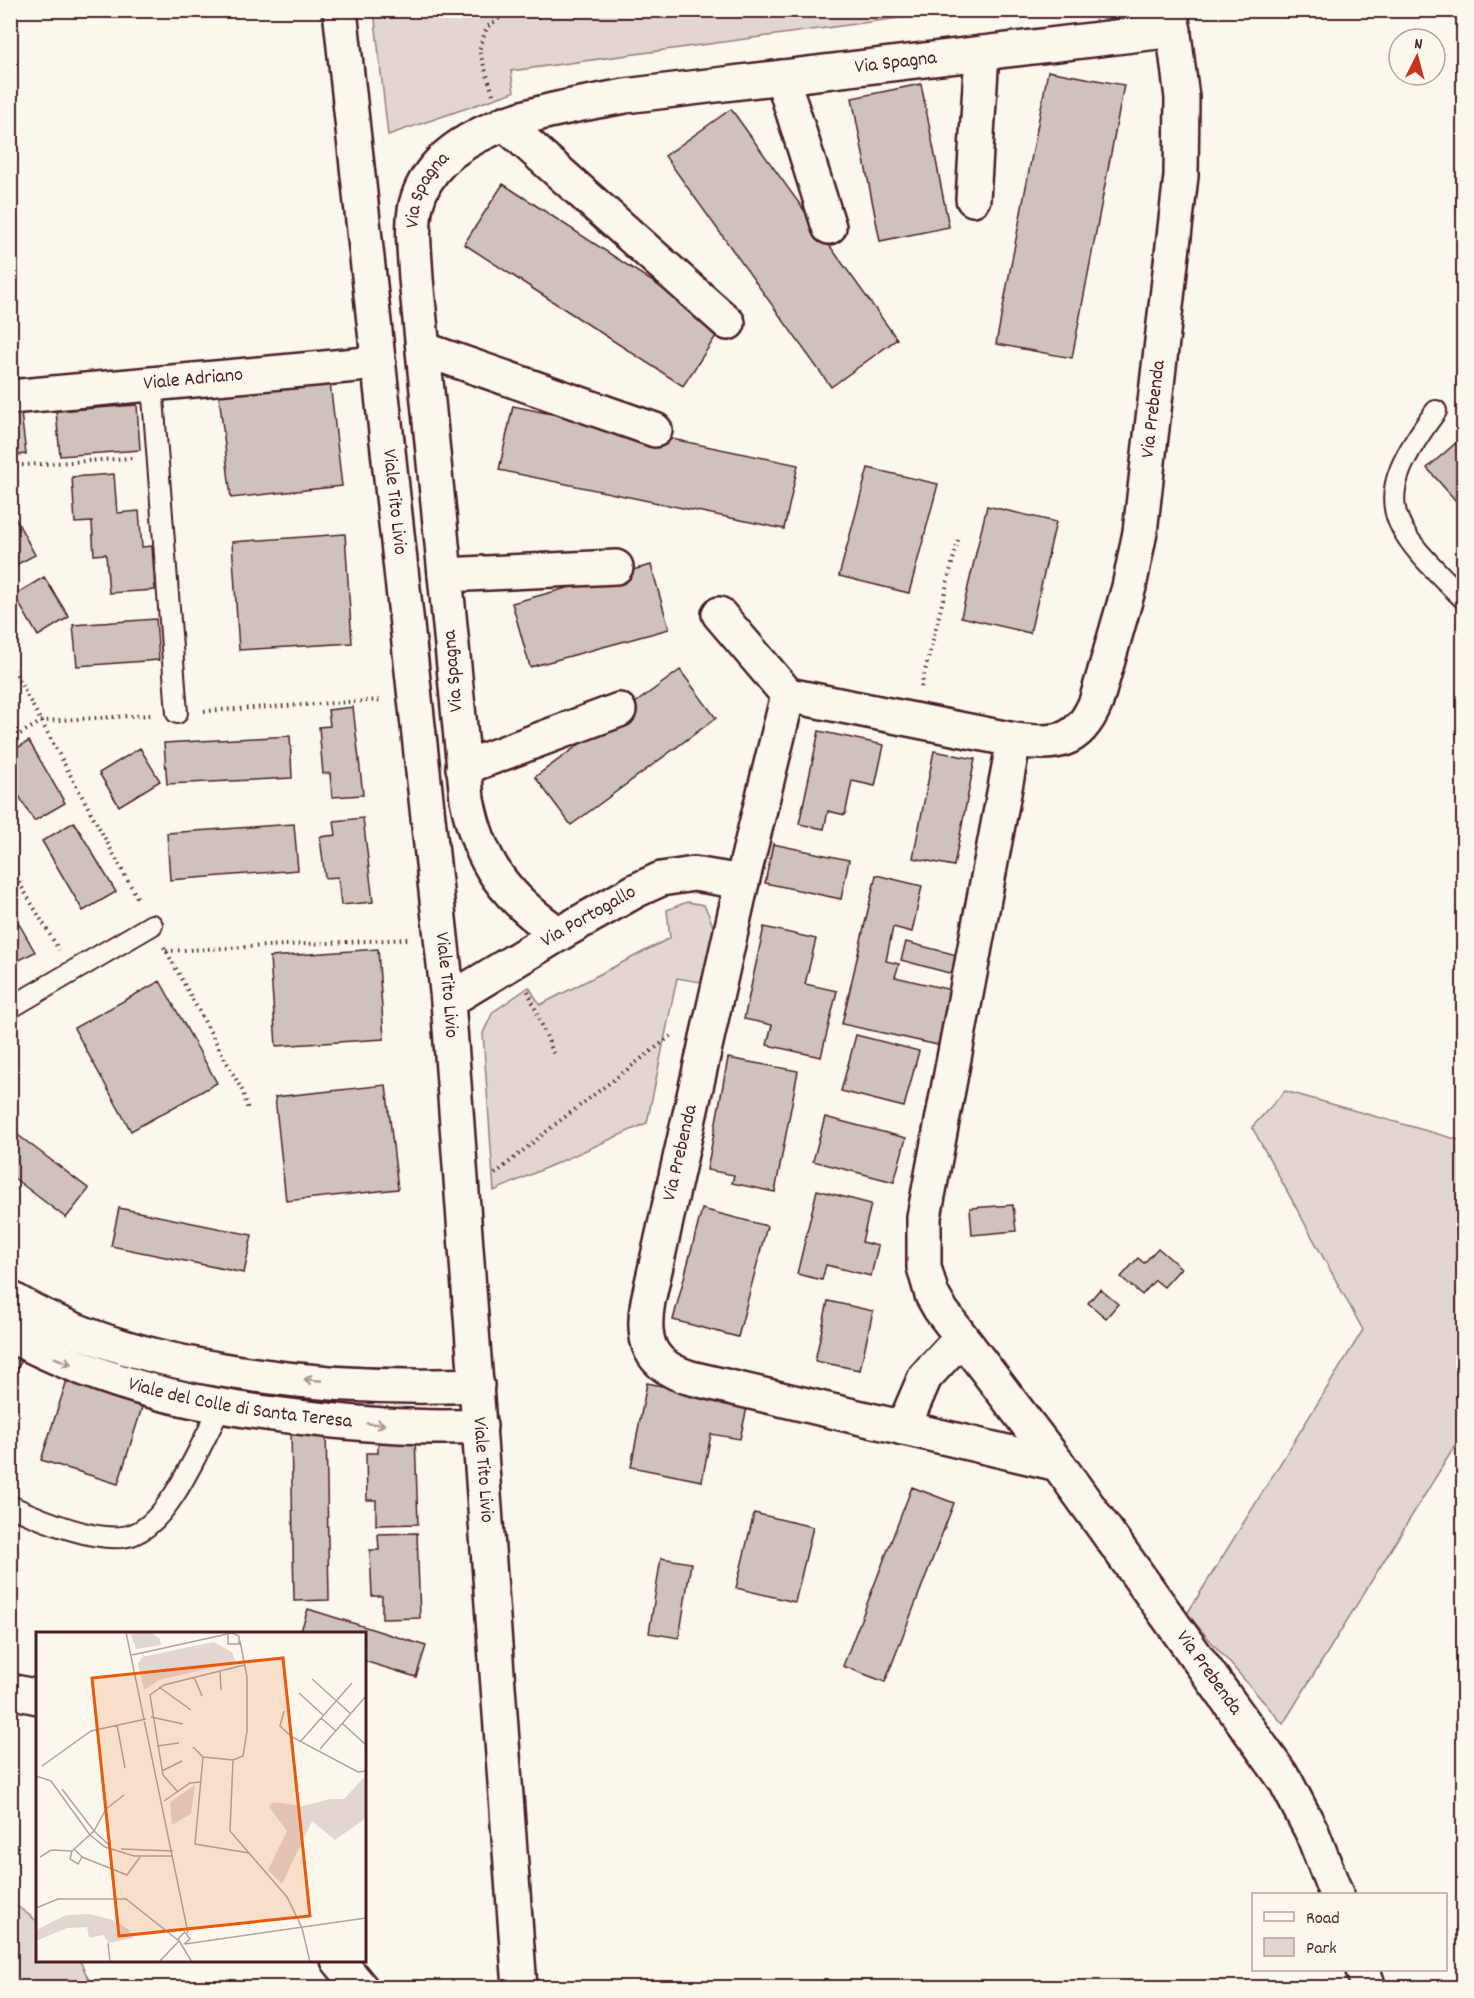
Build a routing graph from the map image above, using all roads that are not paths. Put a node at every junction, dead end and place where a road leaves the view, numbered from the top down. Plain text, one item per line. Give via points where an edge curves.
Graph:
1 (340, 10) edge
2 (1173, 20) edge
3 (982, 53) junction
4 (782, 77) junction
5 (504, 123) junction
6 (973, 199) dead end
7 (829, 227) dead end
8 (728, 323) dead end
9 (423, 349) junction
10 (378, 363) junction
11 (152, 384) junction
12 (10, 397) edge
13 (1436, 411) dead end
14 (655, 430) dead end
15 (616, 567) dead end
16 (445, 575) junction
17 (1464, 599) edge
18 (719, 614) dead end
19 (788, 695) junction
20 (619, 710) dead end
21 (177, 713) road end
22 (1014, 740) junction
23 (463, 768) junction
24 (742, 882) junction
25 (152, 925) road end
26 (559, 934) junction
27 (448, 1000) junction
28 (10, 1008) edge
29 (10, 1298) edge
30 (10, 1335) edge
31 (960, 1339) junction
32 (477, 1385) junction
33 (221, 1407) junction
34 (480, 1426) junction
35 (903, 1428) junction
36 (1058, 1464) junction
37 (10, 1506) edge
38 (10, 1691) edge
39 (36, 1697) edge
40 (1336, 1893) edge
41 (340, 1962) edge
42 (1363, 1971) edge
43 (514, 1979) edge
44 (361, 1988) edge
45 (1369, 1988) edge

1 - 10 street, Viale Tito Livio
2 - 3 street, Via Spagna
2 - 22 street, Via Prebenda via 1182,98 1180,176 1137,555 1100,691 1088,719 1063,740
3 - 4 street, Via Spagna
3 - 6 street
4 - 5 street, Via Spagna via 625,96
4 - 7 street
5 - 8 street
5 - 9 street, Via Spagna via 451,154 426,182 417,203 414,243
9 - 14 street
9 - 16 street, Via Spagna
10 - 11 street, Viale Adriano
10 - 27 street, Viale Tito Livio
11 - 12 street, Viale Adriano
11 - 21 lane
13 - 17 lane via 1399,474 1393,508 1405,536
15 - 16 street
16 - 23 street, Via Spagna
18 - 19 street
19 - 22 street, Via Prebenda
19 - 24 street, Via Prebenda
20 - 23 street
22 - 31 street, Via Prebenda via 922,1234 924,1267 932,1295
23 - 26 street, Via Spagna via 474,830 492,871 524,908
24 - 26 street, Via Portogallo via 694,874 661,879
24 - 35 street, Via Prebenda via 648,1300 645,1329 650,1350 665,1368 684,1376
25 - 28 lane
26 - 27 street, Via Portogallo
27 - 32 street, Viale Tito Livio
32 -> 29 street, Viale del Colle di Santa Teresa via 380,1385 201,1365 91,1336
30 -> 33 street, Viale del Colle di Santa Teresa via 101,1376 178,1399
31 - 35 street via 925,1377
31 - 36 street, Via Prebenda
32 - 34 street, Viale Tito Livio
33 -> 34 street, Viale del Colle di Santa Teresa via 352,1423
33 - 37 lane via 171,1498 148,1525 134,1534 94,1535
34 - 43 street, Viale Tito Livio
35 - 36 street, Via Prebenda
36 - 40 street, Via Prebenda via 1285,1780 1312,1832
38 - 39 street
41 - 44 street
42 - 45 street

